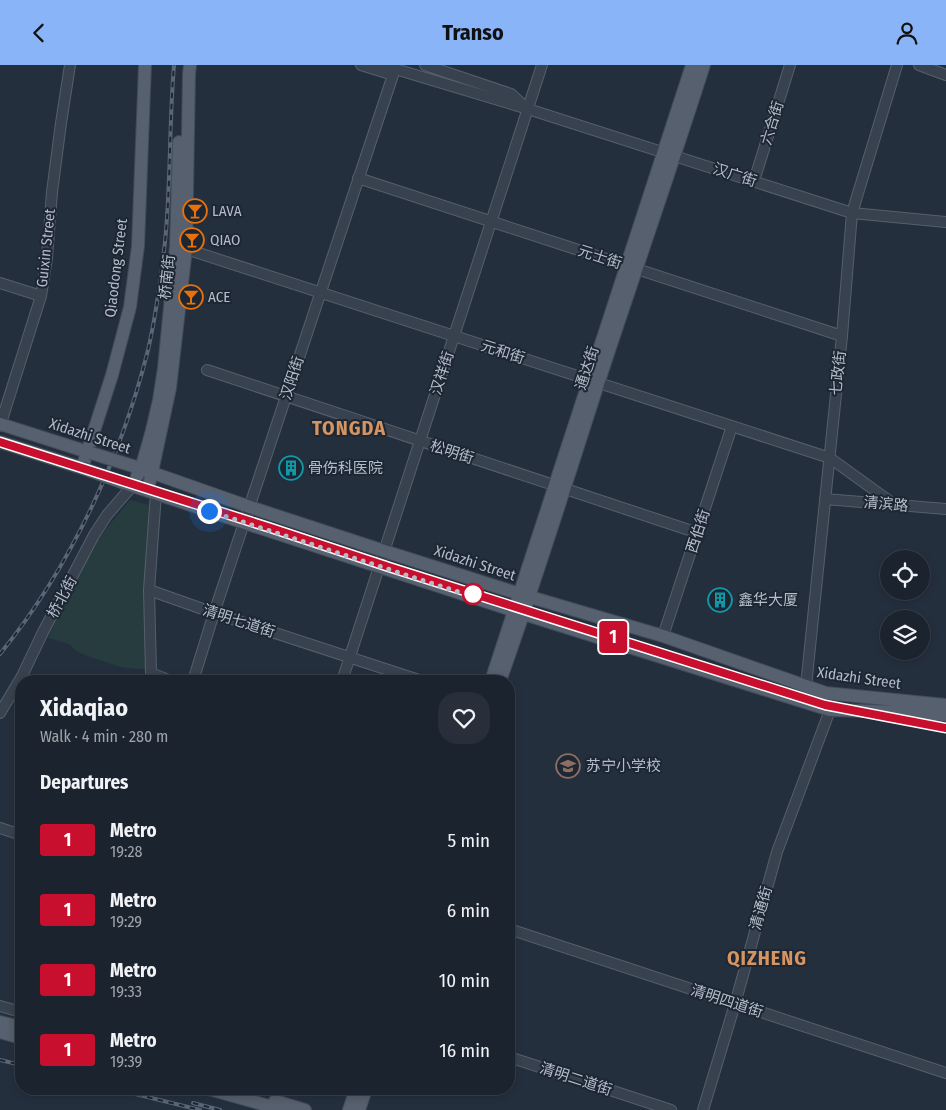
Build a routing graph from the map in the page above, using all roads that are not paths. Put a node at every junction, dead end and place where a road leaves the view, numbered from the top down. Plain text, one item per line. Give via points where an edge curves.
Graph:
1 (70, 65) edge
2 (145, 65) edge
3 (182, 65) edge
4 (190, 65) edge
5 (361, 65) edge
6 (382, 65) edge
7 (402, 65) edge
8 (426, 65) edge
9 (542, 65) edge
10 (692, 65) edge
11 (704, 65) edge
12 (790, 65) edge
13 (897, 65) edge
14 (919, 65) edge
15 (393, 75) junction
16 (946, 75) edge
17 (528, 109) junction
18 (669, 154) junction
19 (358, 178) junction
20 (754, 181) junction
21 (852, 213) junction
22 (491, 221) junction
23 (946, 222) edge
24 (181, 247) junction
25 (632, 267) junction
26 (0, 283) edge
27 (320, 293) junction
28 (41, 296) junction
29 (454, 336) junction
30 (842, 336) junction
31 (207, 370) dead end
32 (594, 381) junction
33 (286, 396) junction
34 (0, 424) edge
35 (732, 426) junction
36 (420, 441) junction
37 (0, 442) edge
38 (89, 453) junction
39 (830, 458) junction
40 (82, 469) junction
41 (142, 469) junction
42 (128, 484) junction
43 (560, 487) junction
44 (151, 492) junction
45 (825, 499) junction
46 (895, 505) junction
47 (250, 507) junction
48 (946, 509) edge
49 (245, 523) junction
50 (698, 533) junction
51 (384, 551) junction
52 (380, 566) junction
53 (149, 590) junction
54 (525, 596) junction
55 (519, 612) junction
56 (214, 613) junction
57 (663, 637) junction
58 (350, 658) junction
59 (22, 675) edge
60 (156, 675) edge
61 (196, 675) edge
62 (344, 675) edge
63 (403, 675) edge
64 (493, 675) edge
65 (502, 675) edge
66 (806, 686) junction
67 (15, 688) edge
68 (946, 698) edge
69 (946, 705) edge
70 (903, 706) junction
71 (830, 710) junction
72 (0, 713) edge
73 (946, 715) edge
74 (946, 723) edge
75 (0, 828) edge
76 (15, 833) edge
77 (515, 931) edge
78 (734, 1004) junction
79 (0, 1006) edge
80 (15, 1010) edge
81 (0, 1021) edge
82 (15, 1025) edge
83 (0, 1032) edge
84 (15, 1036) edge
85 (515, 1059) edge
86 (946, 1073) edge
87 (230, 1095) edge
88 (254, 1095) edge
89 (359, 1096) edge
90 (283, 1110) edge
91 (305, 1110) edge
92 (350, 1110) edge
93 (671, 1110) edge
94 (703, 1110) edge

1 - 28 street, Guixin Street
2 - 38 main road, Qiaodong Street via 138,246 130,307
3 - 24 main road, 桥南街
4 - 24 main road, 桥南街
5 - 15 street, 汉广街
6 - 17 street, 汉广街
7 - 17 street, 汉广街
8 - 17 street, 汉广街 via 510,94
9 - 17 street, 汉祥街
10 - 18 main road, 通达街
11 - 18 main road, 通达街
12 - 20 street, 六合街
13 - 21 street, 七政街
14 - 16 street
15 - 17 street, 汉广街 via 510,111
15 - 19 street, 汉阳街
17 - 18 street, 汉广街
17 - 22 street, 汉祥街
18 - 20 street, 汉广街
18 - 25 main road, 通达街
19 - 22 street, 元士街
19 - 27 street, 汉阳街
20 - 21 street, 汉广街
21 - 23 street, 汉广街
21 - 30 street, 七政街
22 - 25 street, 元士街
22 - 29 street, 汉祥街
24 - 27 street, 元和街
24 - 41 main road, 桥南街 via 170,389
25 - 30 street, 元士街
25 - 32 main road, 通达街
26 - 28 street
27 - 29 street, 元和街
27 - 33 street, 汉阳街
28 - 34 street, Guixin Street
29 - 32 street, 元和街
29 - 36 street, 汉祥街
30 - 39 street, 七政街
31 - 33 street, 松明街
32 - 35 street, 元和街
32 - 43 main road, 通达街
33 - 36 street, 松明街
33 - 47 street, 汉阳街
34 - 38 main road, Xidazhi Street
35 - 39 street, 元和街
35 - 50 street, 西伯街
36 - 43 street, 松明街
36 - 51 street, 汉祥街
37 - 40 main road, Xidazhi Street
38 - 40 main road, Qiaodong Street
38 - 41 main road, Xidazhi Street, bridge
39 - 45 street, 七政街
39 - 46 street, 元和街
40 - 42 main road, Xidazhi Street, bridge
41 - 42 main road, 桥南街
41 - 44 main road, 桥南街
41 - 47 main road, Xidazhi Street
42 - 44 main road, Xidazhi Street
42 - 59 street, 桥北街 via 94,535
43 - 50 street, 松明街
43 - 54 main road, 通达街
44 - 49 main road, Xidazhi Street
44 - 53 street
45 - 46 street, 清滨路
45 - 66 street, 七政街
46 - 48 street, 清滨路
47 - 49 street, 汉阳街
47 - 51 main road, Xidazhi Street
49 - 52 main road, Xidazhi Street
49 - 56 street, 汉阳街
50 - 57 street, 西伯街
51 - 52 street, 汉祥街
51 - 54 main road, Xidazhi Street
52 - 55 main road, Xidazhi Street
52 - 58 street, 汉祥街
53 - 56 street, 清明七道街
53 - 60 street via 151,673
54 - 55 main road, 通达街
54 - 57 main road, Xidazhi Street
55 - 64 main road, 通达街
55 - 65 main road, 通达街
55 - 71 main road, Xidazhi Street
56 - 58 street, 清明七道街
56 - 61 street, 汉阳街
57 - 66 main road, Xidazhi Street
58 - 62 street, 汉祥街
58 - 63 street, 清明七道街
66 - 70 main road, Xidazhi Street via 826,693
67 - 72 street, 桥北街
68 - 70 main road
69 - 70 main road, Xidazhi Street
70 - 71 main road, Xidazhi Street
70 - 73 main road, Xidazhi Street
70 - 74 main road
71 - 78 street, 清通街 via 777,852
75 - 76 street
77 - 78 street, 清明四道街
78 - 86 street, 清明四道街
78 - 94 street, 清通街
79 - 80 street
81 - 82 main road
83 - 84 main road
85 - 93 street, 清明二道街
87 - 90 main road
88 - 91 main road
89 - 92 main road

